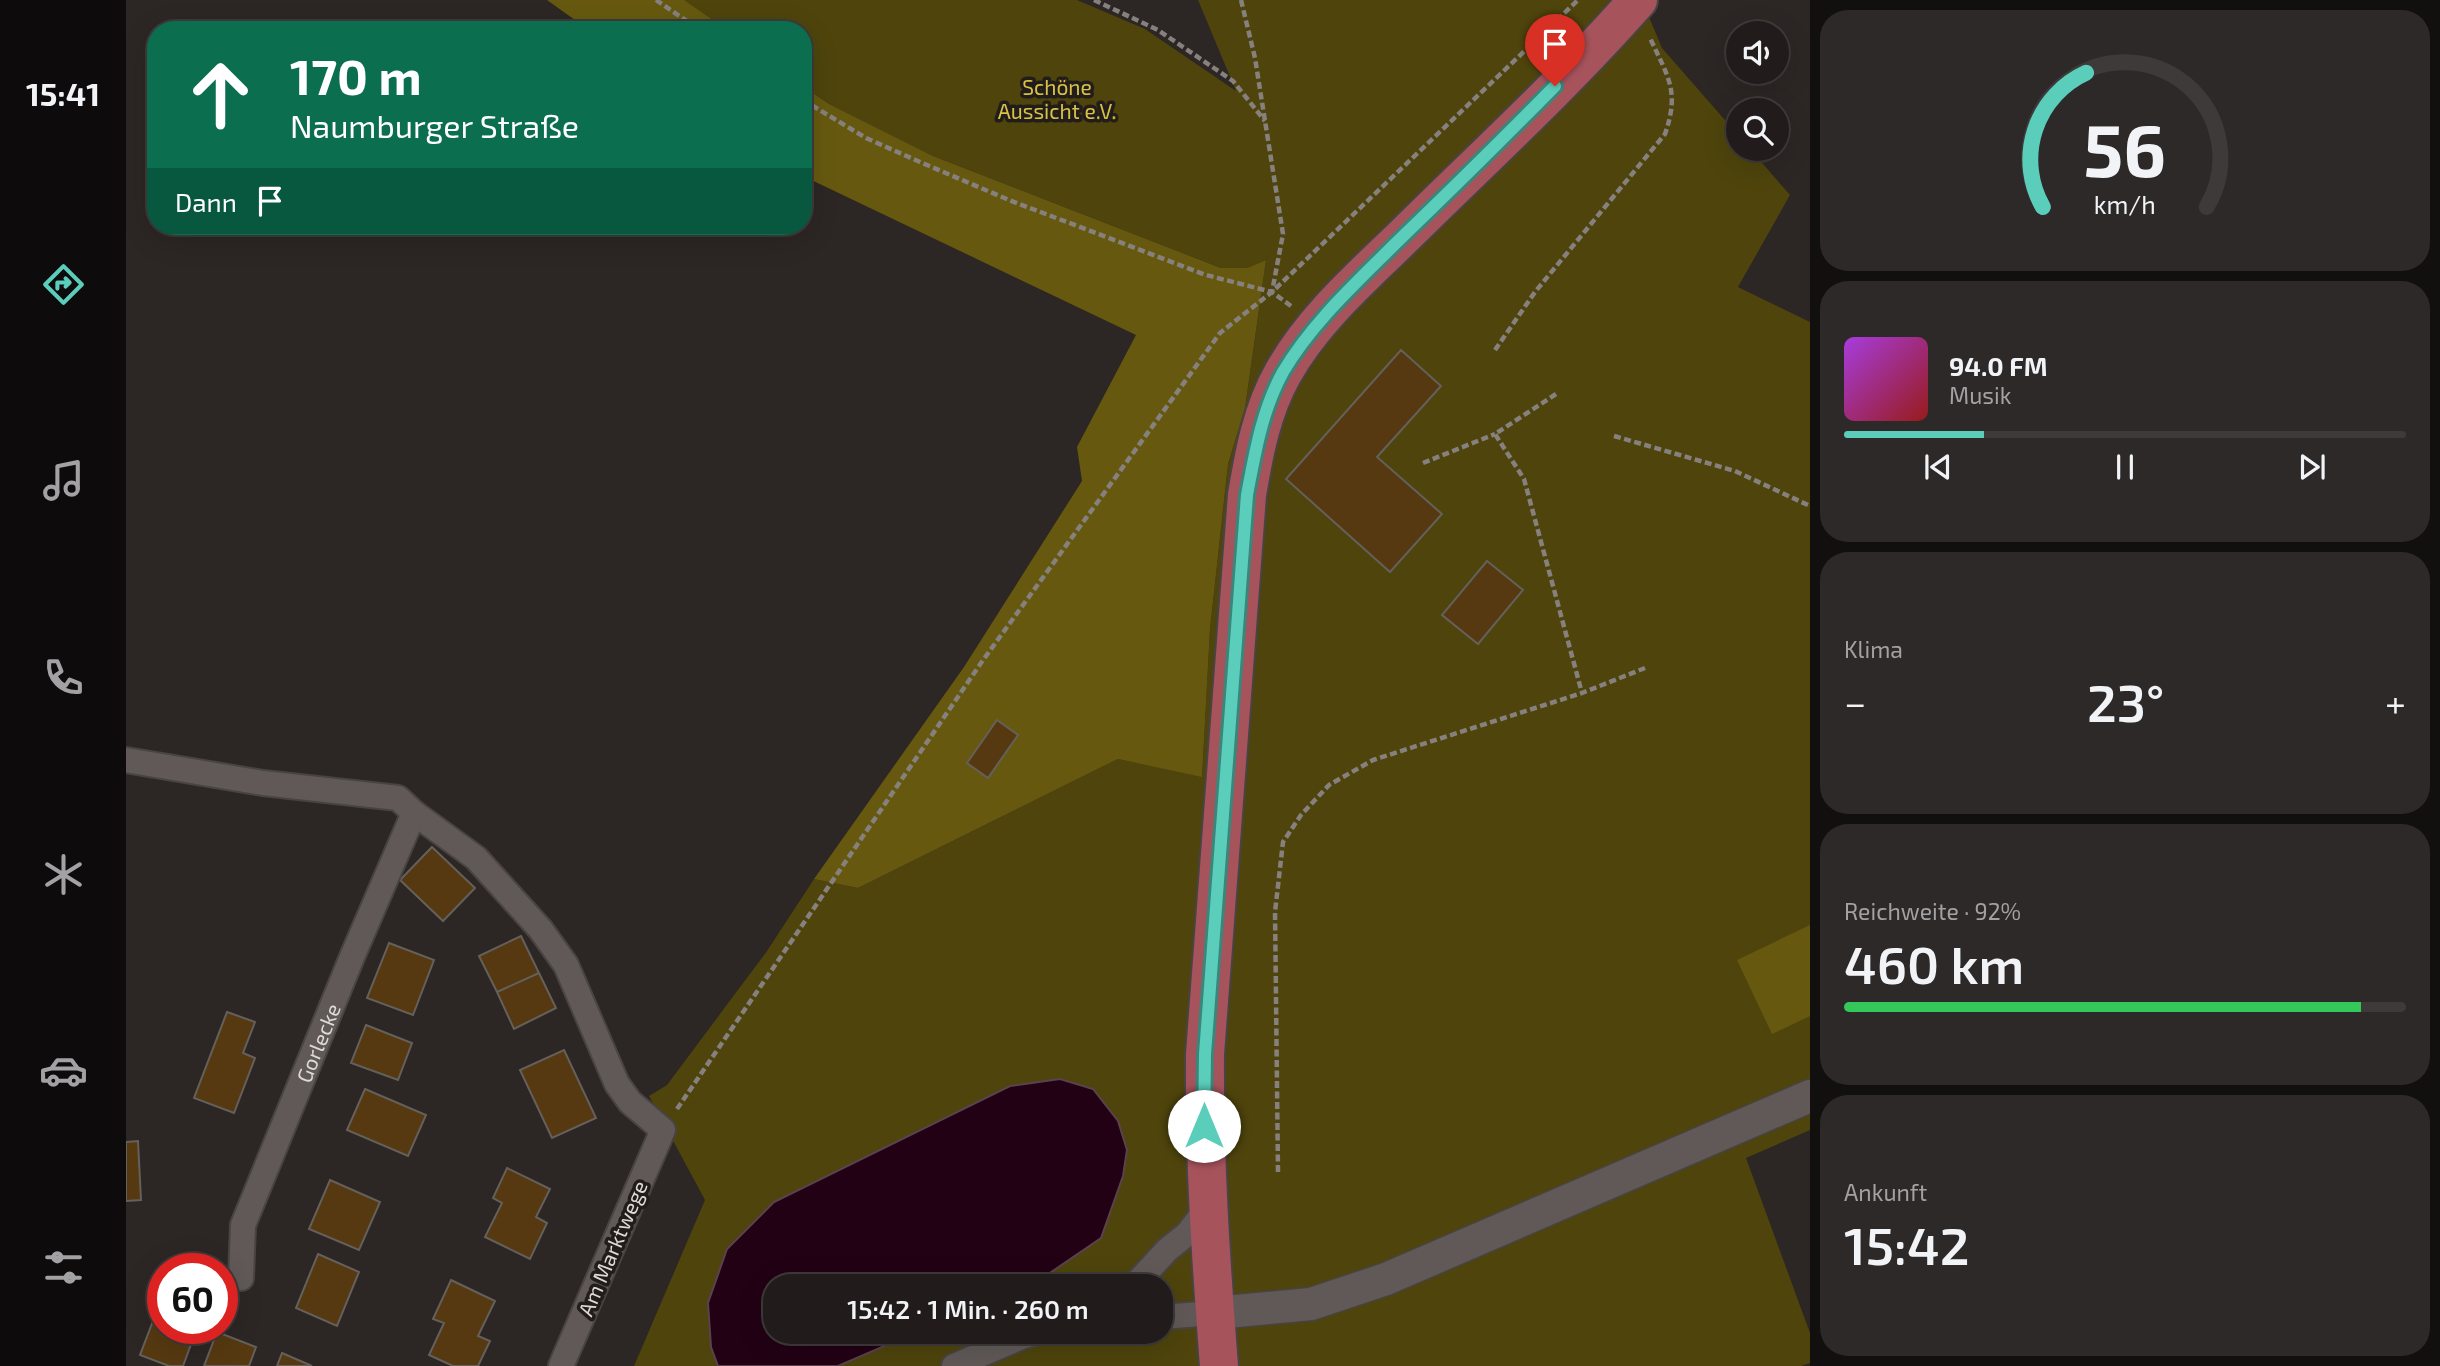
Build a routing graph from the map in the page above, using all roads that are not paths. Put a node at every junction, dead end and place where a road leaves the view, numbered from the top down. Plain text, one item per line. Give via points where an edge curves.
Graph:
1 (1637, 2) edge
2 (126, 760) edge
3 (414, 813) junction
4 (1810, 1096) edge
5 (1208, 1207) junction
6 (1144, 1274) edge
7 (241, 1278) dead end
8 (1215, 1313) junction
9 (1173, 1316) edge
10 (1005, 1344) edge
11 (561, 1366) edge
12 (954, 1366) edge
13 (1219, 1366) edge

1 - 5 main road via 1336,303 1282,375 1259,434 1247,495 1205,1054
2 - 3 street via 263,783 398,798
3 - 7 street, Gorlecke via 243,1225
3 - 11 street, Am Marktwege via 476,858 541,930 566,965 617,1084 630,1102 663,1130
4 - 8 street via 1387,1279 1311,1304
5 - 6 street
5 - 8 main road
8 - 9 street
8 - 13 main road
10 - 12 street

